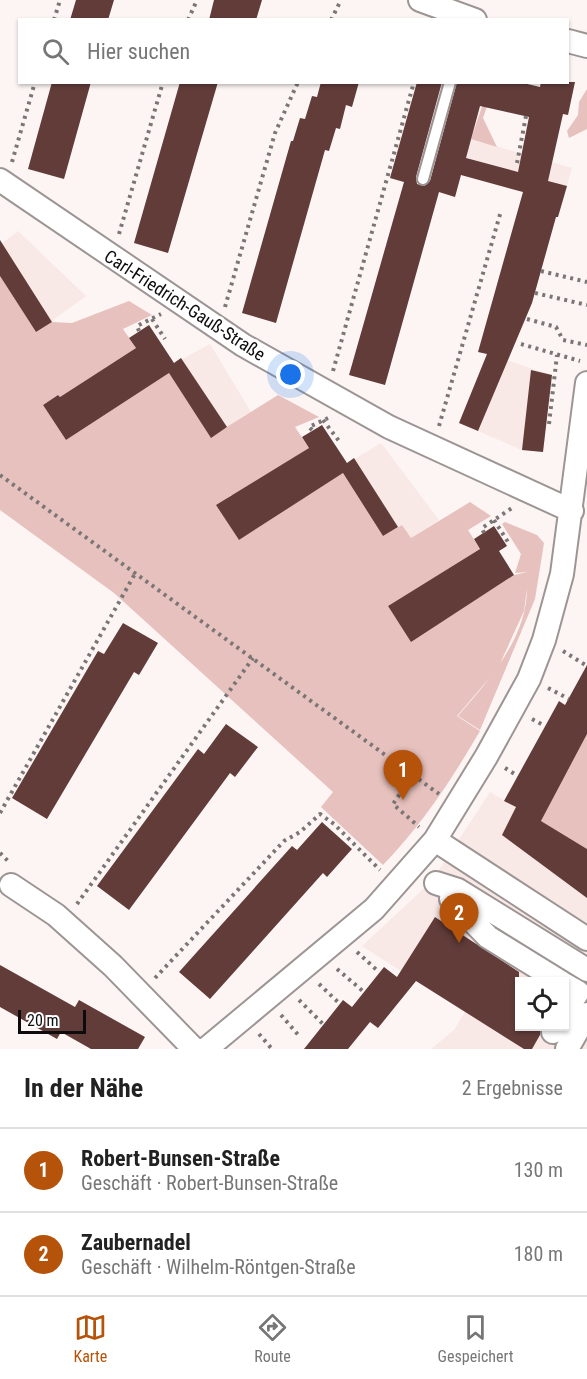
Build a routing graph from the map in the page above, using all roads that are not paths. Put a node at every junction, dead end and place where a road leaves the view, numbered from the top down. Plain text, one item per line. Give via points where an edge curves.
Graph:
1 (420, 0) edge
2 (443, 4) edge
3 (468, 18) edge
4 (569, 42) edge
5 (587, 46) edge
6 (449, 84) edge
7 (423, 179) dead end
8 (3, 182) edge
9 (587, 382) edge
10 (572, 511) junction
11 (435, 840) junction
12 (11, 885) dead end
13 (439, 887) dead end
14 (492, 922) junction
15 (538, 939) junction
16 (587, 939) edge
17 (527, 960) junction
18 (587, 970) edge
19 (555, 977) edge
20 (569, 986) edge
21 (569, 1011) edge
22 (587, 1014) edge
23 (569, 1025) edge
24 (194, 1049) edge
25 (206, 1049) edge

1 - 2 street
2 - 3 street
4 - 5 street
6 - 7 lane
8 - 10 street, Carl-Friedrich-Gauß-Straße via 219,329 327,392 389,427
9 - 10 street
10 - 11 street via 562,574 544,640 524,689
11 - 16 street
11 - 25 street via 371,913
12 - 24 street via 63,922
13 - 14 street
14 - 15 street
14 - 17 street
15 - 17 street via 532,948 501,928 497,934 530,955
15 - 18 street
17 - 19 street
20 - 21 street via 578,992
22 - 23 street

